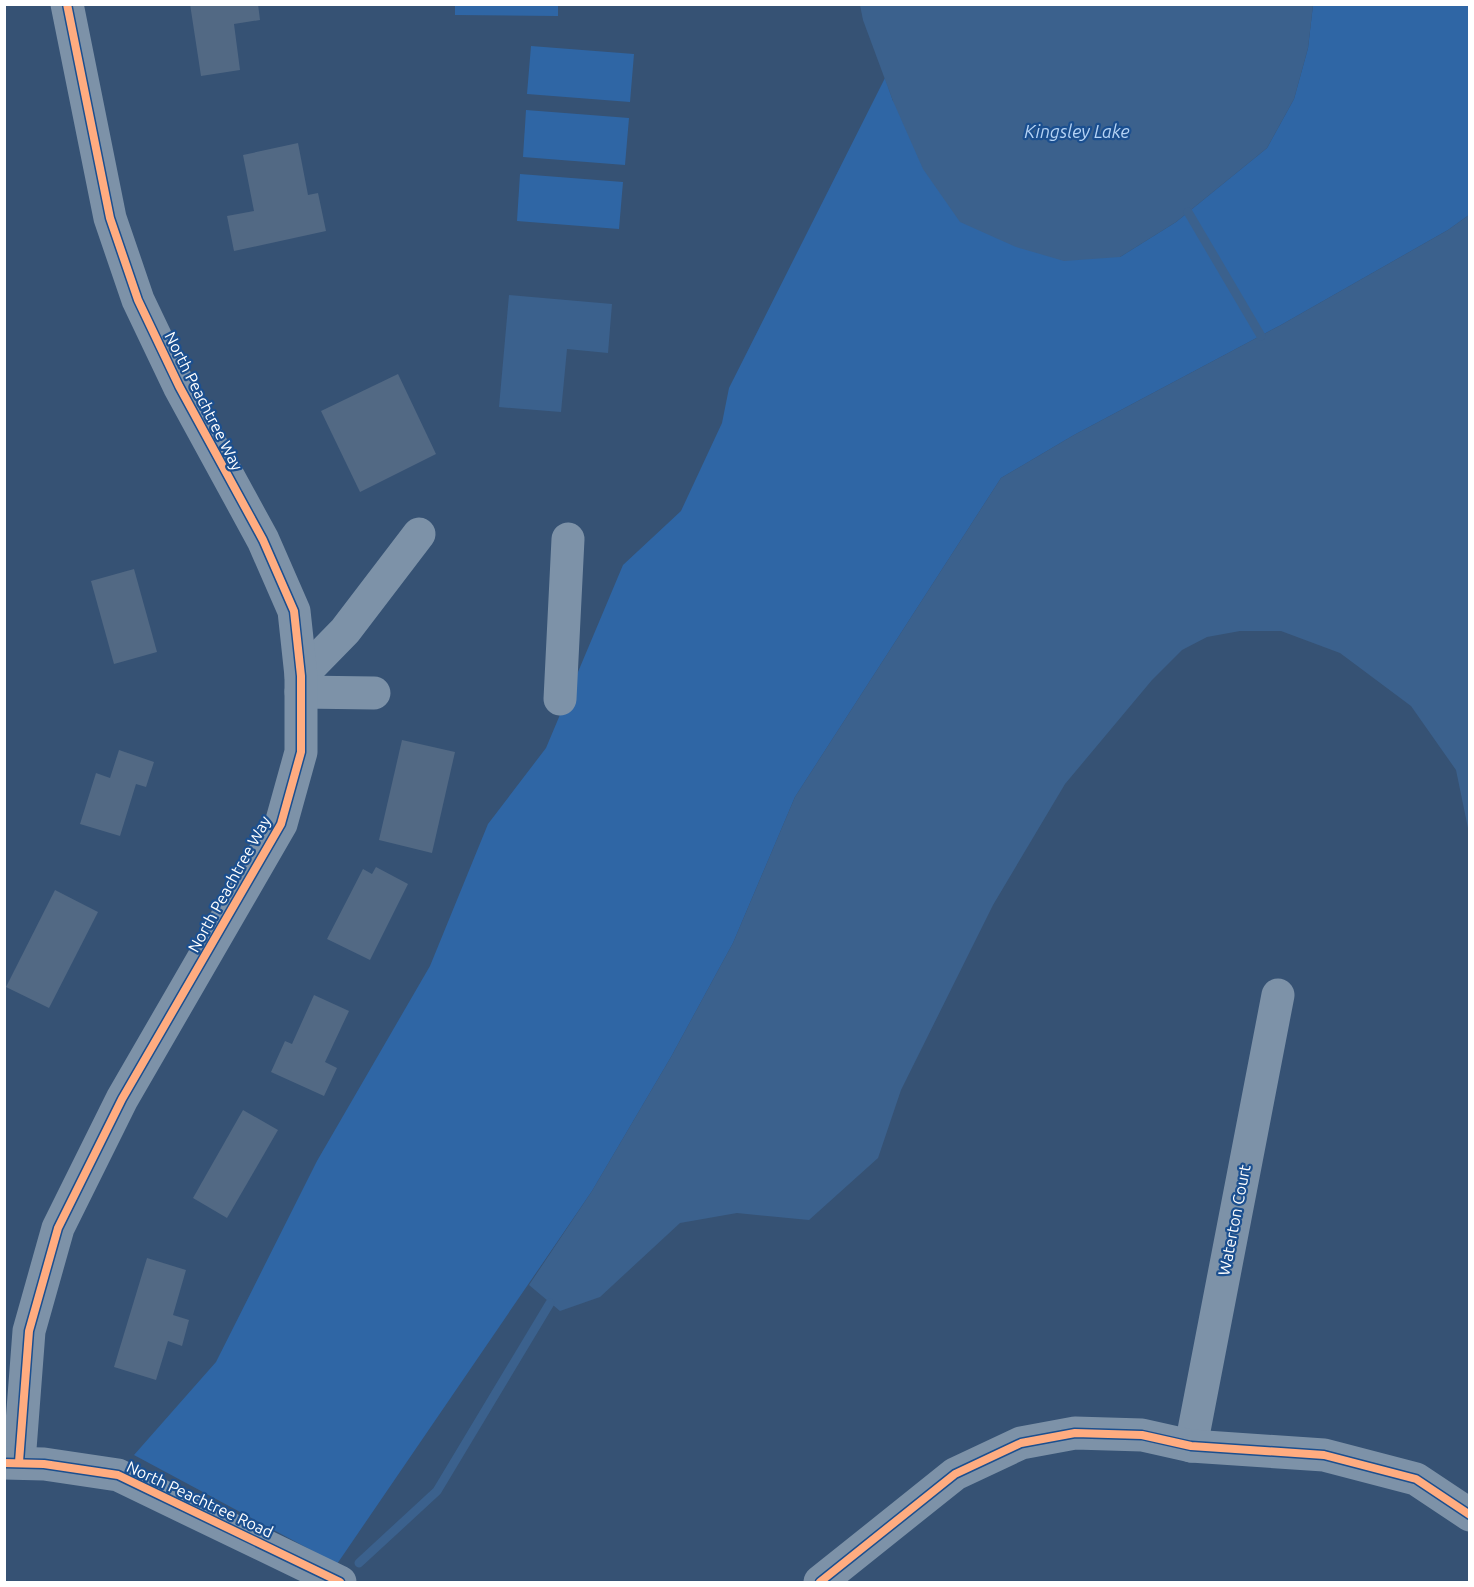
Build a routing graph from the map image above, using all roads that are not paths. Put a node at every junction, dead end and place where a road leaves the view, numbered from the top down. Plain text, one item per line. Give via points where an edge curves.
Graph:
1 (67, 4) edge
2 (419, 534) dead end
3 (568, 539) dead end
4 (301, 684) junction
5 (374, 693) dead end
6 (560, 699) dead end
7 (1278, 995) dead end
8 (1191, 1446) junction
9 (12, 1462) edge
10 (1470, 1515) edge
11 (340, 1582) edge
12 (820, 1582) edge

1 - 4 street, North Peachtree Way via 110,218 138,300 178,386 263,540 290,601
2 - 4 street
3 - 6 street
4 - 5 street
4 - 9 street, North Peachtree Way via 300,752 280,824 122,1099 58,1228 29,1331
7 - 8 street, Waterton Court
8 - 10 street via 1324,1455 1416,1479
8 - 12 street via 1142,1435 1075,1433 1021,1443 955,1474
9 - 11 street, North Peachtree Road via 118,1475

